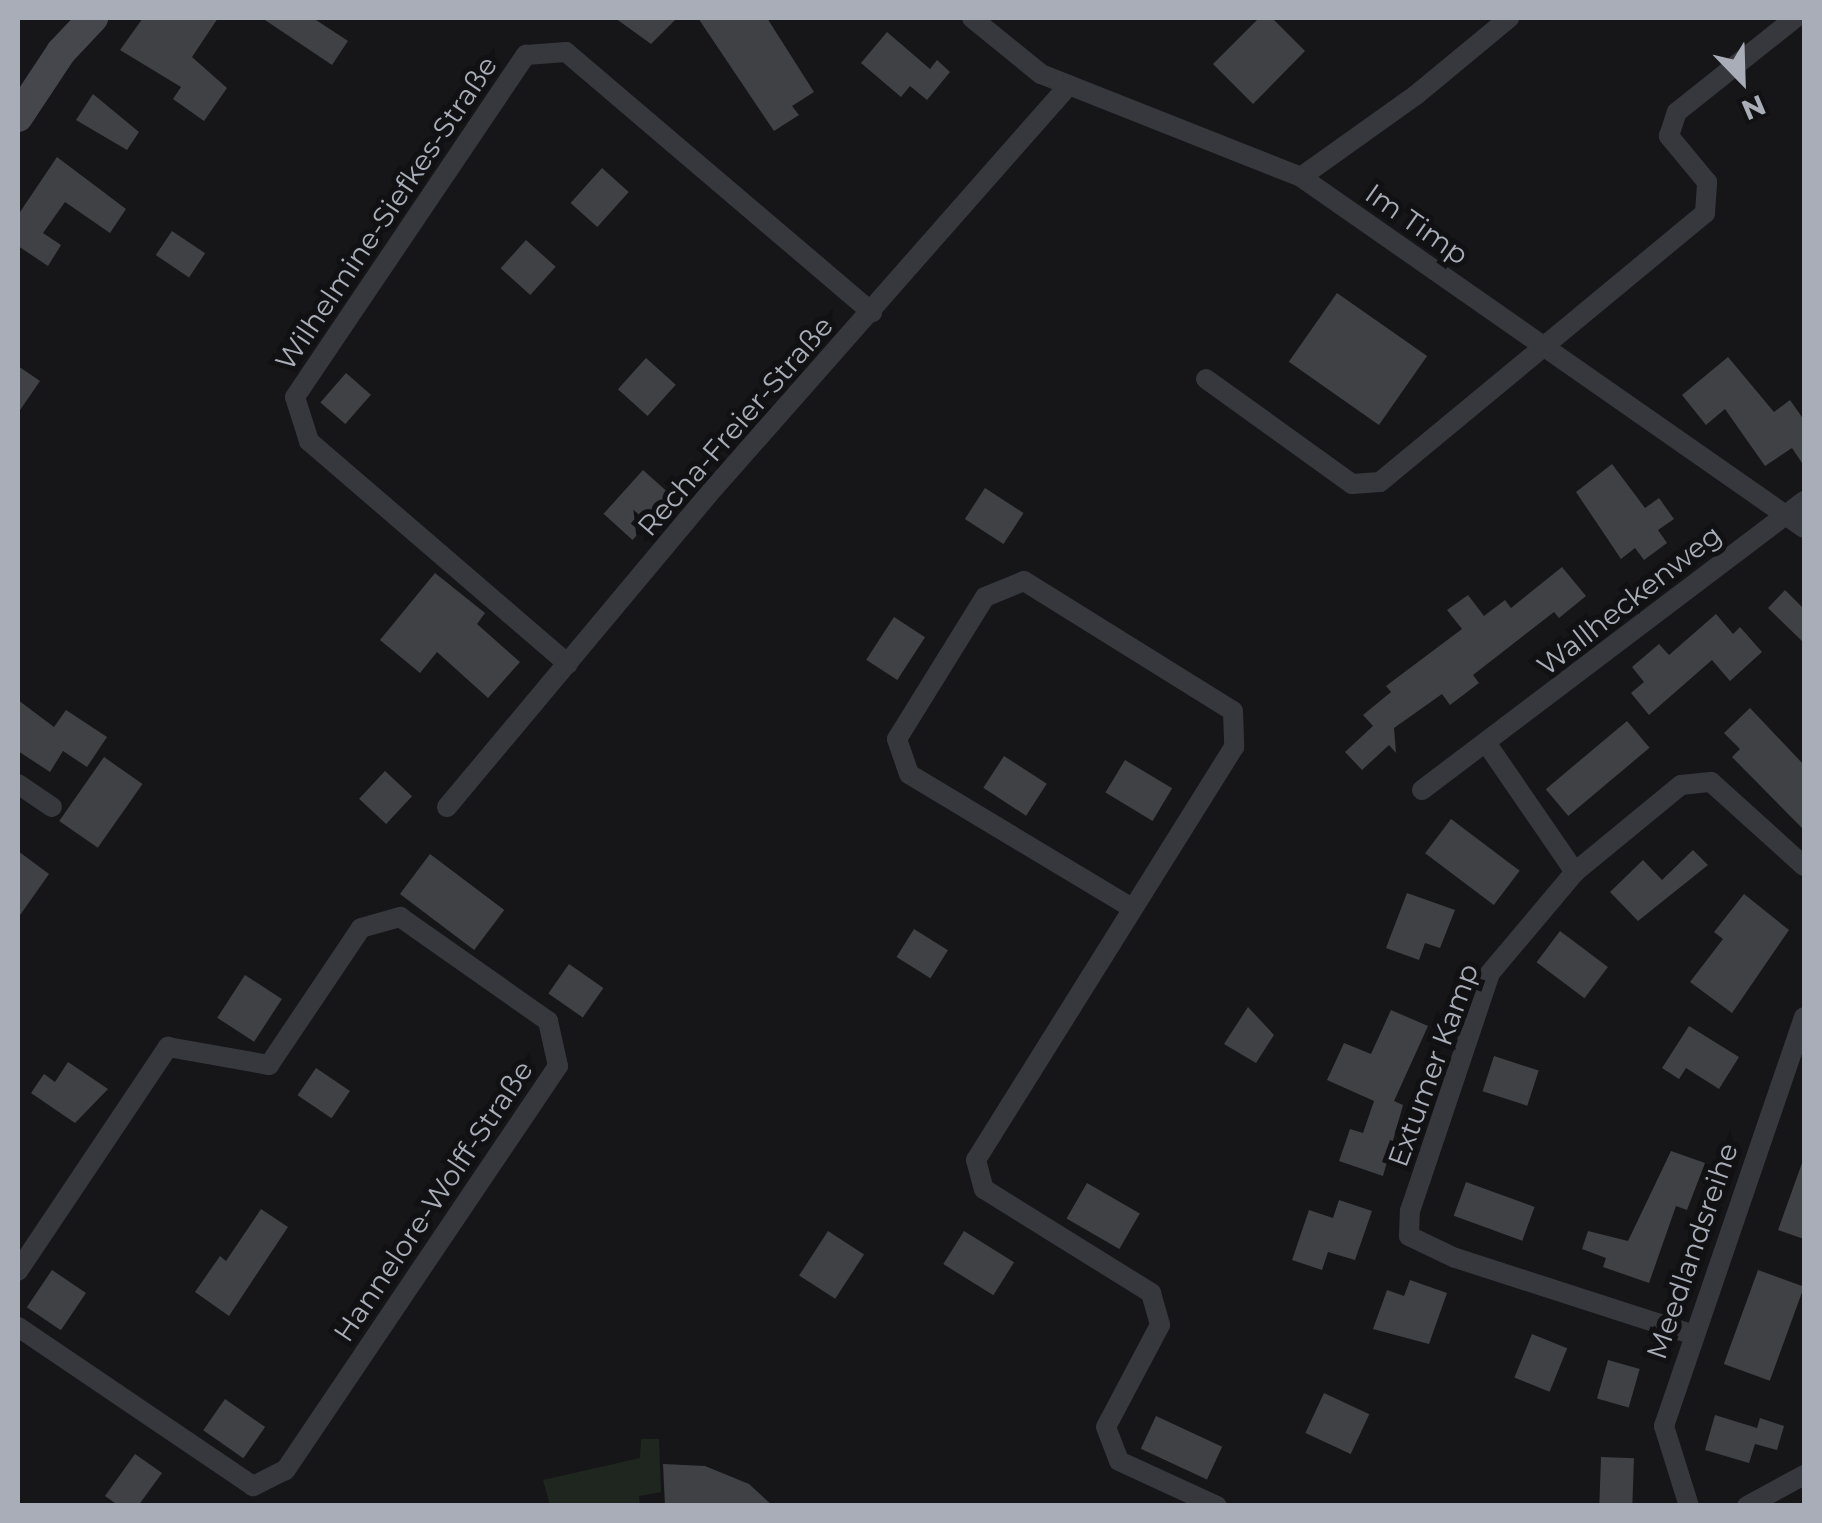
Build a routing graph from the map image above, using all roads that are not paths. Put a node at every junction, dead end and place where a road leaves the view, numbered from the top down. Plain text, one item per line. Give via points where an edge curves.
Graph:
1 (72, 18) edge
2 (94, 18) edge
3 (972, 18) edge
4 (1509, 18) edge
5 (1795, 18) edge
6 (60, 52) junction
7 (1069, 85) junction
8 (18, 117) edge
9 (1301, 177) junction
10 (872, 312) junction
11 (1544, 345) junction
12 (1206, 379) dead end
13 (1804, 501) edge
14 (1786, 515) junction
15 (1804, 528) edge
16 (568, 664) junction
17 (1487, 744) junction
18 (18, 784) edge
19 (1422, 790) dead end
20 (52, 807) dead end
21 (447, 807) dead end
22 (1804, 866) edge
23 (1576, 872) junction
24 (1132, 908) junction
25 (1804, 1017) edge
26 (18, 1271) edge
27 (18, 1327) edge
28 (1691, 1334) junction
29 (1804, 1476) edge
30 (1217, 1506) edge
31 (1689, 1506) edge
32 (1747, 1506) edge

1 - 6 main road
2 - 6 main road
3 - 7 street, Im Timp via 1041,74
4 - 9 street via 1416,96
5 - 11 street via 1677,112 1669,136 1708,182 1705,214
6 - 8 main road
7 - 9 street, Im Timp
7 - 10 street, Recha-Freier-Straße
9 - 11 street, Im Timp
10 - 16 street, Recha-Freier-Straße
10 - 16 street, Wilhelmine-Siefkes-Straße via 566,52 526,55 295,398 309,441
11 - 12 street via 1380,482 1352,484
11 - 14 street, Im Timp
13 - 14 street, Wallheckenweg
14 - 15 street, Im Timp
14 - 17 street, Wallheckenweg
16 - 21 street, Recha-Freier-Straße
17 - 19 street, Wallheckenweg
17 - 23 street
18 - 20 street
22 - 23 street, Extumer Kamp via 1711,782 1681,785
23 - 28 street, Extumer Kamp via 1490,973 1410,1211 1409,1236 1456,1258
24 - 24 street via 909,774 898,740 985,596 1024,581 1232,711 1234,747
24 - 30 street via 976,1160 984,1189 1151,1293 1160,1325 1106,1427 1119,1460
25 - 28 street, Meedlandsreihe
26 - 27 street, Hannelore-Wolff-Straße via 168,1047 269,1065 362,928 400,918 548,1021 558,1066 285,1470 253,1486
28 - 31 street, Meedlandsreihe via 1664,1426
29 - 32 street

